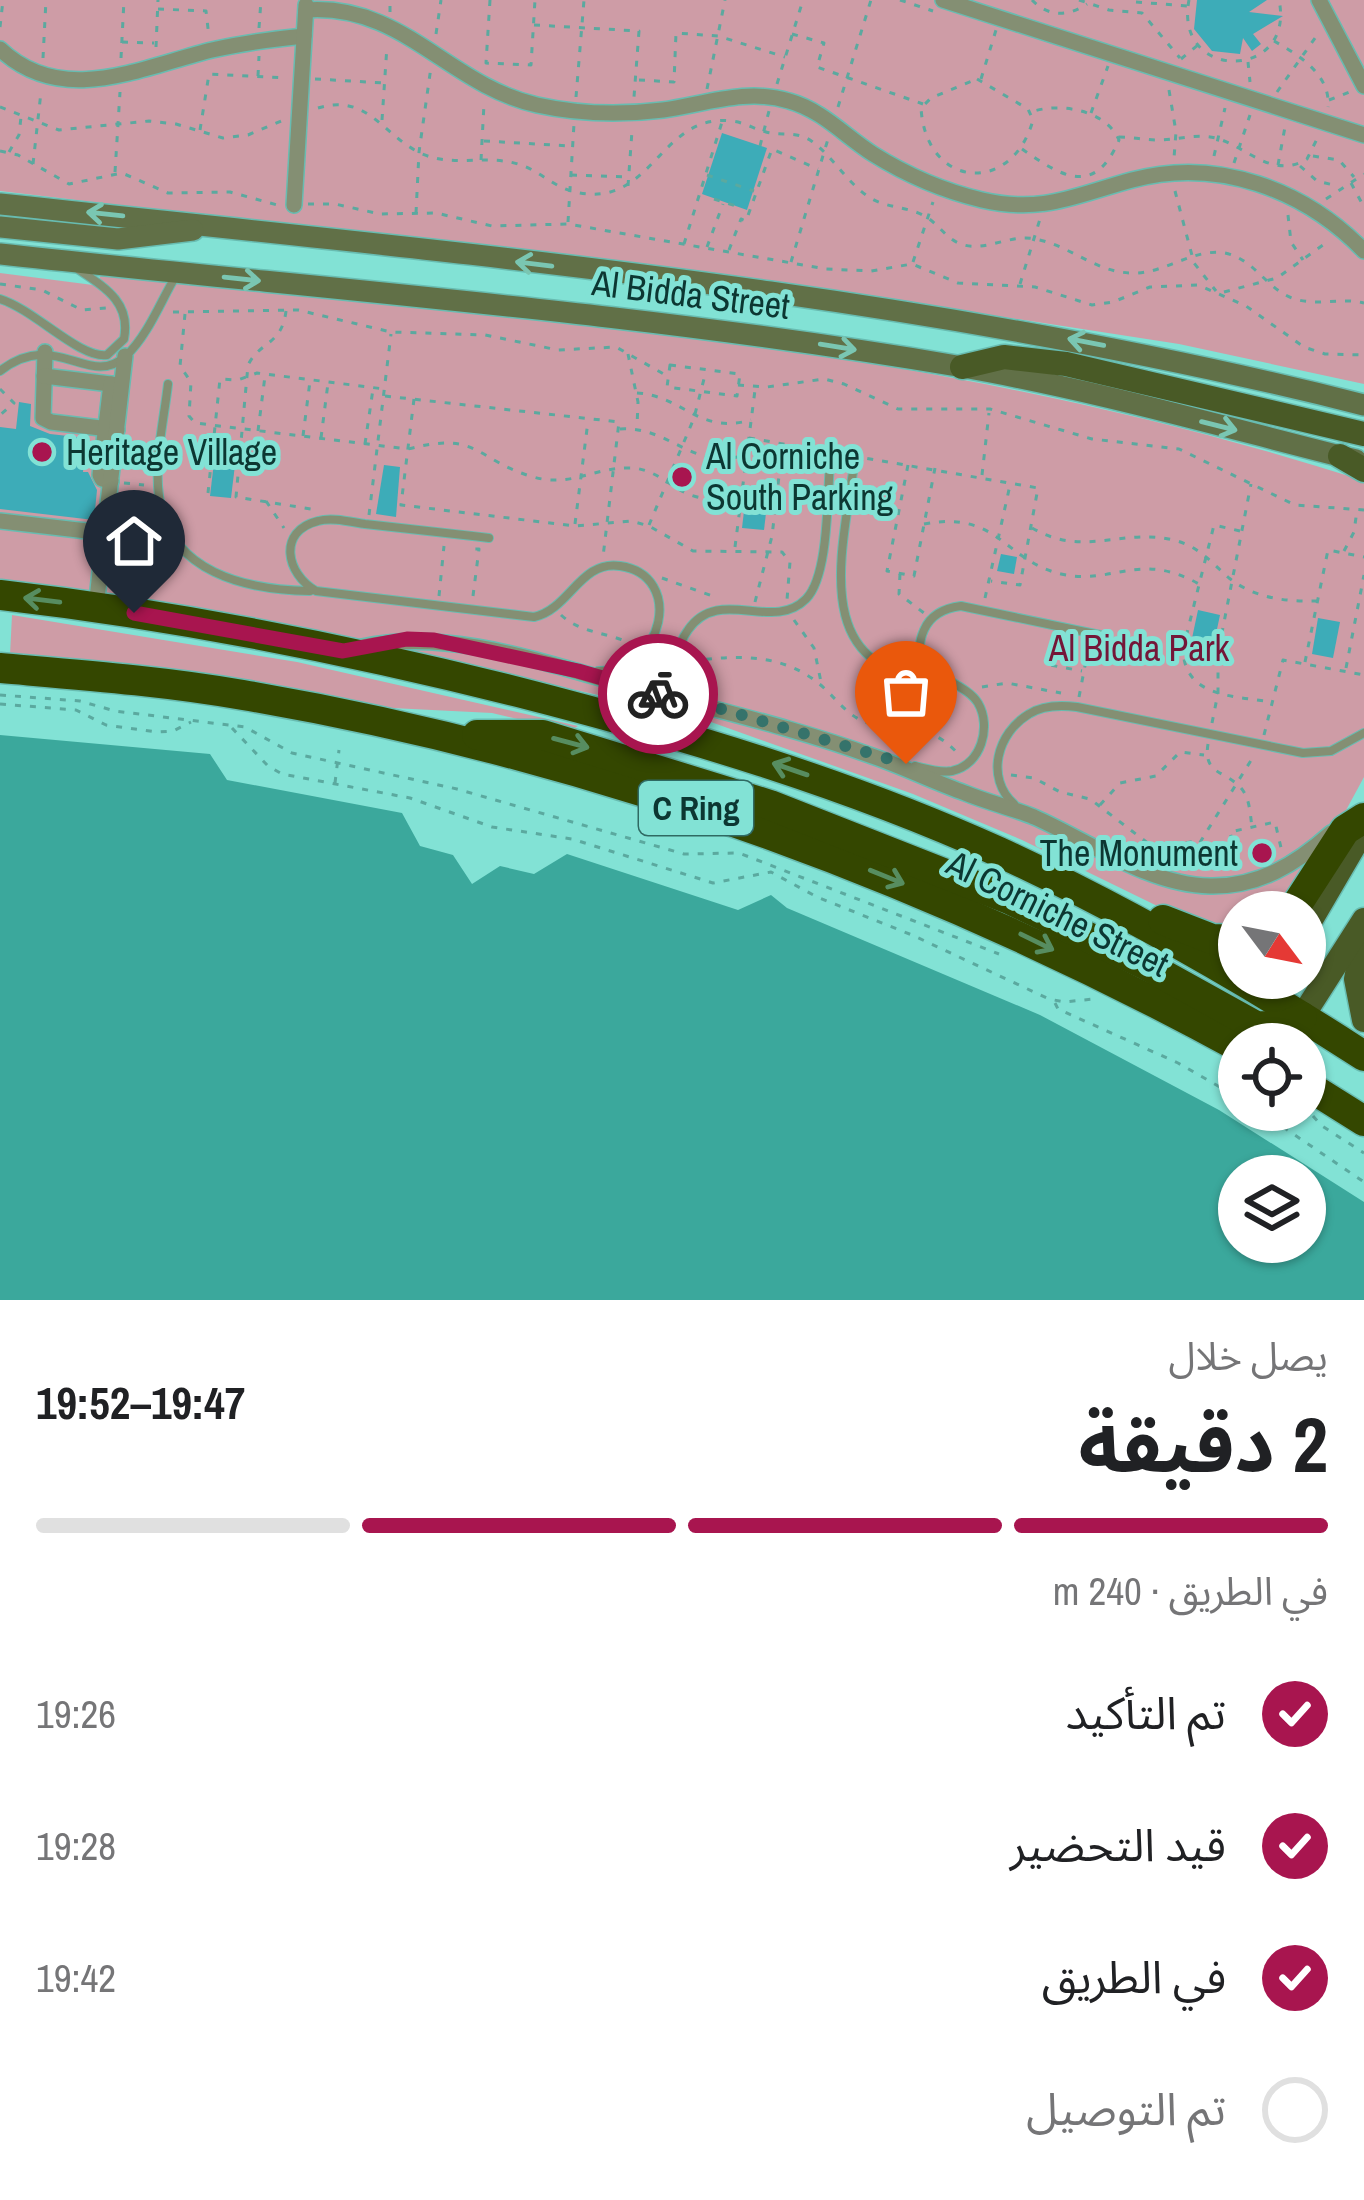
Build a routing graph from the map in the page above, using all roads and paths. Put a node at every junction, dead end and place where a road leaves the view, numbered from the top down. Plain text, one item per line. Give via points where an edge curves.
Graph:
1 (3, 0) edge
2 (158, 0) edge
3 (390, 0) edge
4 (441, 0) edge
5 (490, 0) edge
6 (535, 0) edge
7 (725, 0) edge
8 (802, 0) edge
9 (943, 0) edge
10 (1032, 0) edge
11 (1079, 0) edge
12 (1279, 0) edge
13 (1318, 0) edge
14 (1136, 1) edge
15 (1188, 3) edge
16 (1087, 4) junction
17 (306, 5) edge
18 (158, 9) junction
19 (1137, 11) junction
20 (999, 19) junction
21 (1328, 19) junction
22 (389, 24) junction
23 (533, 25) junction
24 (0, 27) edge
25 (792, 34) junction
26 (718, 35) junction
27 (304, 36) junction
28 (1274, 40) junction
29 (122, 42) dead end
30 (156, 44) junction
31 (0, 49) edge
32 (210, 51) junction
33 (434, 53) junction
34 (1112, 55) junction
35 (785, 57) junction
36 (1301, 58) junction
37 (1181, 59) dead end
38 (155, 67) junction
39 (302, 79) junction
40 (635, 80) junction
41 (981, 80) junction
42 (385, 83) junction
43 (1364, 85) edge
44 (485, 87) junction
45 (773, 97) junction
46 (1329, 100) junction
47 (704, 102) junction
48 (923, 104) junction
49 (1226, 106) dead end
50 (1272, 106) junction
51 (0, 107) edge
52 (1031, 112) junction
53 (633, 113) junction
54 (299, 114) junction
55 (1250, 114) dead end
56 (21, 115) junction
57 (1090, 115) junction
58 (722, 121) junction
59 (382, 122) junction
60 (1323, 122) junction
61 (1285, 125) dead end
62 (200, 131) junction
63 (764, 131) junction
64 (1364, 135) edge
65 (1119, 137) junction
66 (1216, 138) junction
67 (482, 141) junction
68 (572, 146) dead end
69 (760, 146) dead end
70 (1020, 148) junction
71 (1238, 148) junction
72 (0, 151) edge
73 (9, 152) junction
74 (419, 152) junction
75 (1310, 155) junction
76 (480, 162) junction
77 (1299, 164) junction
78 (1278, 165) junction
79 (819, 169) dead end
80 (951, 170) junction
81 (706, 174) junction
82 (1213, 174) junction
83 (1364, 174) edge
84 (570, 175) dead end
85 (629, 177) junction
86 (1237, 177) junction
87 (1353, 180) junction
88 (628, 186) junction
89 (943, 187) junction
90 (1340, 187) junction
91 (756, 192) junction
92 (714, 199) dead end
93 (0, 204) edge
94 (723, 204) junction
95 (1044, 204) junction
96 (294, 205) junction
97 (736, 206) dead end
98 (1364, 207) edge
99 (416, 213) junction
100 (1318, 213) junction
101 (927, 217) junction
102 (211, 225) junction
103 (0, 227) edge
104 (1341, 231) junction
105 (1034, 238) junction
106 (684, 244) junction
107 (706, 248) junction
108 (1364, 251) edge
109 (729, 252) junction
110 (0, 254) edge
111 (64, 260) junction
112 (912, 264) junction
113 (177, 272) junction
114 (1268, 283) junction
115 (0, 284) edge
116 (1019, 286) junction
117 (1221, 293) junction
118 (0, 298) edge
119 (1364, 303) edge
120 (112, 305) dead end
121 (165, 309) dead end
122 (286, 309) junction
123 (185, 314) junction
124 (391, 332) junction
125 (45, 352) junction
126 (628, 352) junction
127 (1364, 355) edge
128 (125, 356) junction
129 (962, 367) junction
130 (706, 370) junction
131 (0, 371) edge
132 (265, 374) junction
133 (44, 376) junction
134 (247, 376) junction
135 (669, 377) junction
136 (310, 380) junction
137 (328, 382) junction
138 (168, 384) dead end
139 (117, 385) junction
140 (738, 385) junction
141 (373, 387) junction
142 (755, 387) junction
143 (0, 389) edge
144 (386, 389) junction
145 (702, 391) junction
146 (637, 393) junction
147 (385, 396) junction
148 (414, 399) junction
149 (1364, 405) edge
150 (989, 410) junction
151 (0, 415) edge
152 (694, 418) junction
153 (588, 419) junction
154 (751, 421) junction
155 (215, 425) junction
156 (637, 428) junction
157 (244, 429) junction
158 (618, 429) junction
159 (111, 430) junction
160 (259, 431) junction
161 (1364, 434) edge
162 (303, 436) junction
163 (321, 438) junction
164 (749, 438) junction
165 (783, 442) junction
166 (365, 444) junction
167 (379, 445) junction
168 (681, 448) junction
169 (408, 449) junction
170 (746, 455) junction
171 (1356, 462) edge
172 (908, 463) junction
173 (830, 464) dead end
174 (854, 465) dead end
175 (935, 468) junction
176 (613, 470) junction
177 (982, 477) junction
178 (580, 480) junction
179 (667, 481) junction
180 (111, 482) junction
181 (778, 482) junction
182 (1011, 483) junction
183 (1252, 483) junction
184 (158, 487) junction
185 (208, 493) dead end
186 (742, 495) junction
187 (265, 500) junction
188 (1361, 510) edge
189 (328, 520) junction
190 (0, 521) edge
191 (607, 522) junction
192 (368, 524) junction
193 (924, 524) junction
194 (575, 526) junction
195 (649, 526) junction
196 (1030, 527) junction
197 (1242, 531) junction
198 (104, 536) junction
199 (1000, 536) junction
200 (489, 538) dead end
201 (293, 542) junction
202 (444, 544) dead end
203 (461, 547) dead end
204 (735, 549) junction
205 (768, 551) junction
206 (1343, 553) junction
207 (1206, 556) junction
208 (1025, 557) junction
209 (1364, 557) edge
210 (195, 560) junction
211 (602, 567) junction
212 (900, 574) junction
213 (1364, 575) edge
214 (642, 576) junction
215 (1232, 580) junction
216 (991, 581) junction
217 (1199, 584) junction
218 (316, 591) junction
219 (0, 596) edge
220 (1317, 601) junction
221 (438, 606) junction
222 (96, 607) junction
223 (729, 607) junction
224 (555, 609) junction
225 (789, 609) junction
226 (980, 609) junction
227 (471, 610) junction
228 (754, 610) junction
229 (931, 619) junction
230 (1100, 635) dead end
231 (343, 651) junction
232 (645, 653) junction
233 (680, 663) junction
234 (1305, 664) dead end
235 (0, 668) edge
236 (578, 671) junction
237 (1084, 671) junction
238 (1346, 672) dead end
239 (942, 679) junction
240 (823, 686) junction
241 (968, 691) junction
242 (1060, 693) dead end
243 (1218, 693) junction
244 (0, 695) edge
245 (1273, 702) dead end
246 (0, 704) edge
247 (1077, 706) junction
248 (718, 708) junction
249 (192, 721) junction
250 (230, 727) junction
251 (1364, 733) edge
252 (1210, 734) junction
253 (456, 739) junction
254 (338, 750) dead end
255 (1206, 755) junction
256 (874, 756) junction
257 (337, 763) junction
258 (967, 764) junction
259 (996, 778) junction
260 (335, 783) junction
261 (1364, 802) edge
262 (1100, 805) junction
263 (1030, 815) junction
264 (1364, 818) edge
265 (1252, 827) junction
266 (1364, 829) edge
267 (1235, 853) junction
268 (1285, 868) junction
269 (1241, 884) junction
270 (1306, 891) edge
271 (1326, 894) edge
272 (1127, 917) junction
273 (1364, 920) edge
274 (1364, 938) edge
275 (1218, 939) edge
276 (1012, 959) dead end
277 (1085, 990) dead end
278 (1054, 1001) junction
279 (1270, 1012) edge
280 (1302, 1017) junction
281 (1364, 1020) edge
282 (1218, 1036) edge
283 (1364, 1056) edge
284 (1218, 1086) edge
285 (1326, 1106) edge
286 (1364, 1121) edge
287 (1326, 1129) edge
288 (1289, 1131) edge
289 (1364, 1153) edge
290 (1364, 1182) edge

1 - 24 path
2 - 18 path
3 - 22 path
4 - 33 path
5 - 23 path via 486,63 531,64
6 - 23 path
7 - 26 path
8 - 25 path
9 - 20 street
10 - 16 path via 1062,14
11 - 16 path
12 - 28 path
13 - 21 street
14 - 15 path
14 - 19 path
15 - 28 path via 1192,36 1220,60 1248,60
16 - 19 path
17 - 22 street
17 - 27 street
18 - 30 path
18 - 32 path via 206,11
19 - 37 path
20 - 34 street
20 - 41 path
21 - 36 path
21 - 43 street
22 - 33 street
22 - 42 path
23 - 40 path via 639,31
25 - 35 path
25 - 48 path via 824,44 817,67
26 - 35 path
26 - 40 path via 676,33 674,82
26 - 47 path
27 - 32 street
27 - 39 street
28 - 36 path
29 - 30 path
30 - 38 path
31 - 38 street via 27,68 74,80
32 - 38 street
33 - 44 street
33 - 74 path
34 - 50 street
34 - 57 path
35 - 45 path
36 - 46 path via 1325,83
36 - 50 path
39 - 42 path
39 - 54 street
39 - 62 path via 209,74
40 - 53 path
41 - 48 path
41 - 52 path
42 - 59 path
43 - 46 path
44 - 53 street via 556,108
44 - 67 path
45 - 47 street
45 - 63 path
45 - 89 street via 810,109 874,154
46 - 60 path
47 - 53 street
48 - 80 path via 923,121
49 - 66 path
50 - 60 street
51 - 56 path
52 - 57 path via 1055,106
52 - 70 path
53 - 85 path
54 - 59 path via 348,105
54 - 62 path via 240,137
54 - 96 street
55 - 71 path
56 - 62 path via 59,130 133,121
56 - 73 path
57 - 65 path
58 - 63 path
58 - 81 path
58 - 88 path via 679,136
59 - 74 path
60 - 64 street
60 - 75 path
61 - 78 path
63 - 69 path
63 - 101 path via 807,139 871,199
65 - 66 path
65 - 70 path via 1103,165 1082,177 1057,173
66 - 71 path
66 - 82 path
67 - 68 path
67 - 76 path
70 - 80 path via 985,172
71 - 78 path
71 - 86 path
72 - 73 path
73 - 96 path via 69,184 122,172 168,193 230,192
74 - 76 path
74 - 99 path
75 - 77 path
75 - 87 path via 1340,160
76 - 88 path via 524,166 579,193
77 - 78 path
77 - 90 path via 1317,181
79 - 91 path via 772,149
80 - 89 path
81 - 91 path
81 - 106 path
82 - 86 street
82 - 95 street via 1153,176
83 - 87 path
84 - 85 path
85 - 88 path
86 - 100 street
87 - 90 path
87 - 98 path
89 - 95 street via 1003,204
89 - 101 path
90 - 100 path
91 - 109 path
92 - 94 path
102 -> 93 main road, Al Bidda Street
94 - 97 path
94 - 107 path
95 - 105 path
96 - 99 path
99 - 106 path via 492,226 568,224
100 - 104 street
101 - 105 path via 968,246
101 - 112 path
102 - 103 main road via 118,239
149 -> 102 main road, Al Bidda Street via 1030,331
104 - 108 street
104 - 114 path
105 - 114 path via 1129,273 1227,254
105 - 116 path
106 - 107 path
107 - 109 path
109 - 112 path via 845,271
110 - 111 main road, Al Bidda Street
111 - 113 main road, Al Bidda Street
111 - 118 lane via 119,302 126,327 117,349 84,353 40,317
112 - 116 path via 958,283
113 - 128 lane
113 -> 129 main road, Al Bidda Street via 565,310
114 - 117 path
114 - 119 path via 1304,302
115 - 120 path via 42,290 82,310
116 - 117 path via 1092,305 1165,284
117 - 127 path via 1304,347
121 - 123 path
122 - 123 path
122 - 124 path
122 - 134 path via 281,332 251,358
123 - 155 path via 180,366 192,387 189,416
124 - 126 path
124 - 144 path
125 - 128 lane via 92,367
125 - 131 lane
125 - 133 street
126 - 135 path
126 - 146 path
128 - 139 street
129 - 161 main road via 1004,357 1066,364
129 -> 171 main road, Al Bidda Street
130 - 135 path via 670,365
130 - 140 path via 740,374
130 - 145 path
132 - 134 path
132 - 136 path
132 - 160 path
133 - 139 street
133 - 159 street via 46,421
134 - 155 path via 220,379
134 - 157 path
135 - 145 path via 668,386
136 - 137 path
136 - 162 path
137 - 141 path
137 - 163 path
138 - 184 lane
139 - 159 street
140 - 142 path
140 - 145 path via 737,396
141 - 144 path
141 - 166 path
142 - 150 path via 824,379 898,410
142 - 154 path
143 - 151 path via 14,404
144 - 147 path
145 - 152 path
146 - 152 path via 665,398
146 - 156 path
147 - 148 path
147 - 167 path
148 - 153 path
148 - 169 path
150 - 177 path
150 - 183 path via 1079,436 1178,449
152 - 154 path
152 - 168 path
153 - 158 path via 619,422
153 - 178 path
154 - 164 path
155 - 157 path
155 - 185 path
156 - 158 path
156 - 168 path
157 - 160 path
157 - 187 path via 236,497
158 - 176 path
159 - 180 street
160 - 162 path
162 - 163 path
163 - 166 path
164 - 165 path
164 - 170 path
165 - 172 path
165 - 181 path
166 - 167 path
167 - 169 path
167 - 192 path
168 - 170 path via 720,460
168 - 179 path
169 - 178 path via 458,443 530,476
169 - 194 path via 401,506
170 - 186 path
172 - 175 path
172 - 212 path via 886,571
173 - 225 lane via 817,583
174 - 239 lane via 839,582 847,626 884,666
175 - 177 path
175 - 193 path
176 - 178 path
176 - 179 path via 641,469
176 - 191 path
177 - 182 path
178 - 194 path
179 - 186 path via 710,500
179 - 195 path
180 - 184 path
180 - 198 street
181 - 186 path
181 - 205 path
182 - 196 path via 1038,488
182 - 199 path
183 - 188 path via 1295,505
183 - 197 path
184 - 210 lane via 165,519
186 - 204 path
187 - 189 path via 307,507
187 - 201 path
188 - 206 path
189 - 192 lane
189 - 201 lane via 310,524
190 - 198 street
191 - 194 path
191 - 195 path
191 - 211 path
192 - 200 lane
193 - 199 path via 971,523
193 - 212 path via 914,576
195 - 204 path via 693,551
196 - 207 path via 1072,544 1165,538
196 - 208 path
197 - 207 path via 1214,525
197 - 215 path
198 - 210 path via 130,553
198 - 222 street
199 - 208 path
199 - 216 path
201 - 218 lane via 294,574
202 - 221 path
203 - 227 path via 478,549
204 - 205 path
205 - 225 path via 789,556
205 - 228 path
206 - 209 path
206 - 220 path via 1328,550
207 - 215 path
207 - 217 path
208 - 216 path via 1020,585
208 - 217 path via 1070,575 1147,568
210 - 218 lane via 238,584
211 - 214 lane
211 - 224 lane
212 - 229 path via 899,594
213 - 238 path
214 - 223 path
214 - 232 lane via 659,603
215 - 220 path via 1263,596
215 - 243 path
216 - 226 path
217 - 243 path via 1184,663 1194,682
218 - 221 lane
222 -> 219 highway, Al Corniche Street / C Ring
220 - 234 path
221 - 227 lane
222 - 231 highway, Al Corniche Street / C Ring
223 - 228 lane
223 - 233 lane via 694,623
224 - 227 lane via 534,617
224 - 232 path via 581,630 616,636
225 - 228 lane
225 - 240 path via 814,648
226 - 229 lane via 949,608
226 - 230 lane
229 - 239 lane via 921,651
231 - 236 street, Al Corniche Street via 434,640
272 -> 231 highway, Al Corniche Street / C Ring via 998,852 787,767
232 - 233 path
232 - 236 lane via 624,668
233 - 240 path via 768,658
233 - 248 lane via 692,691
235 - 253 highway, Al Corniche Street / C Ring via 240,694
236 - 248 street, Al Corniche Street
237 - 237 path via 1051,665 1056,637 1089,645
237 - 247 path
239 - 241 lane
240 - 258 path via 857,718 926,730
241 - 242 path via 1006,683
241 - 258 lane via 985,723
243 - 245 path
243 - 252 path
244 - 249 path
246 - 249 path via 76,710 106,725 157,732
247 - 252 lane
247 - 259 lane via 1041,709 1016,724
248 - 256 street, Al Corniche Street
249 - 250 path
250 - 257 path
250 - 260 path via 277,772
251 - 252 lane via 1317,753
252 - 255 path
253 -> 279 highway via 543,735 789,812
253 -> 282 highway, Al Corniche Street / C Ring via 666,798 869,869 1027,938
254 - 257 path
255 - 262 path via 1180,752 1156,776 1120,783
255 - 265 path via 1245,795
256 - 258 lane via 938,771
256 - 263 street, Al Corniche Street
257 - 260 path
257 - 276 path via 525,806 684,854 739,853
259 - 262 path via 1026,776
259 - 263 lane
260 - 278 path via 492,827 586,843 713,883 771,872
261 - 268 street
262 - 267 path via 1150,844 1195,841
263 - 269 street, Al Corniche Street via 1176,881
264 - 270 highway via 1346,830
265 - 267 path via 1230,832
265 - 268 path via 1275,822
266 - 271 main road
267 - 269 path
268 - 269 street
272 - 275 highway
272 - 279 highway, Al Corniche Street / C Ring
273 - 280 main road
274 - 281 main road via 1356,980
277 - 278 path via 1100,998
278 - 284 path
279 - 280 highway via 1284,1027
280 - 283 highway
285 - 286 highway
287 - 289 path
288 - 290 path

